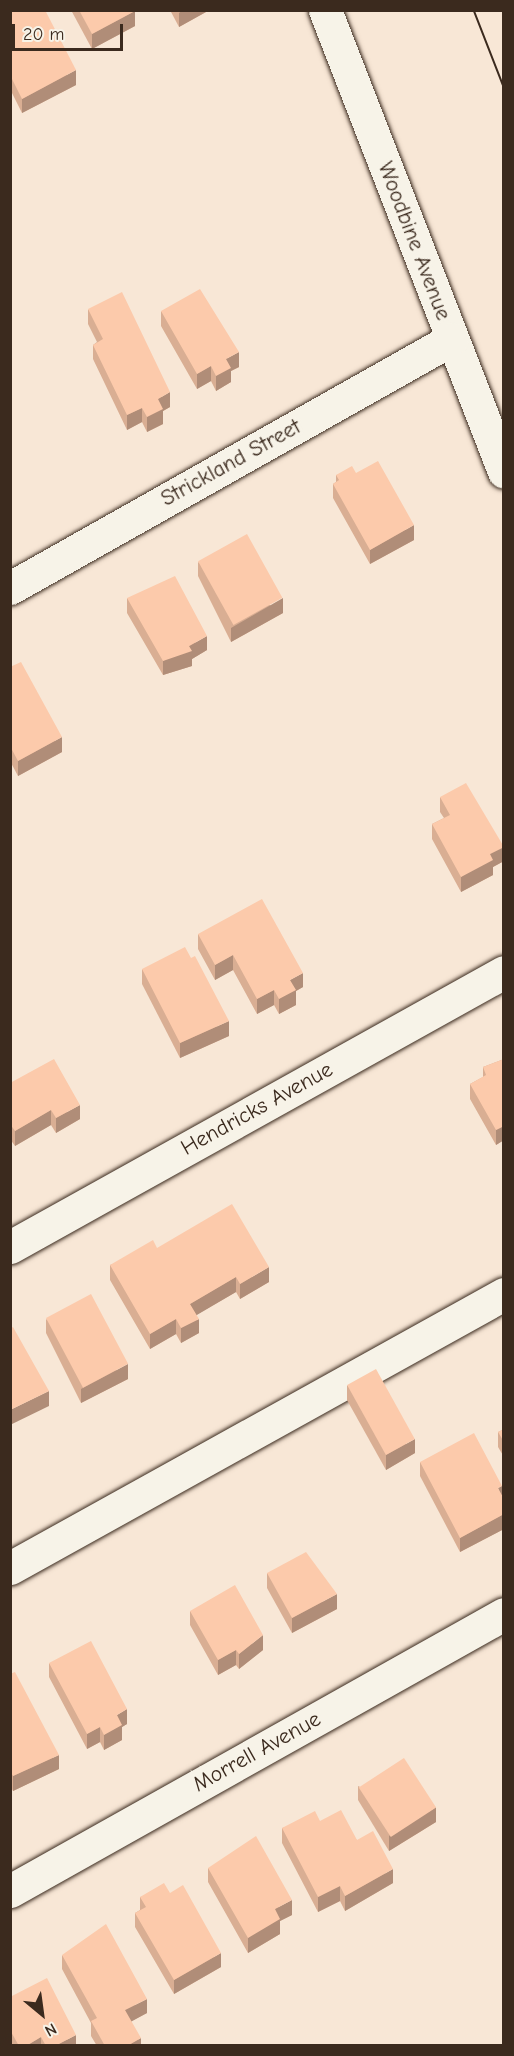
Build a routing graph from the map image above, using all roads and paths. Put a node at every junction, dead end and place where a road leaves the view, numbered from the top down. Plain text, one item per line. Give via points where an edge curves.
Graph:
1 (325, 10) edge
2 (452, 339) junction
3 (504, 472) edge
4 (10, 588) edge
5 (504, 972) edge
6 (10, 1247) edge
7 (504, 1294) edge
8 (10, 1568) edge
9 (504, 1614) edge
10 (10, 1890) edge

1 - 2 street, Woodbine Avenue
2 - 3 street, Woodbine Avenue
2 - 4 street, Strickland Street
5 - 6 street, Hendricks Avenue
7 - 8 street
9 - 10 street, Morrell Avenue

